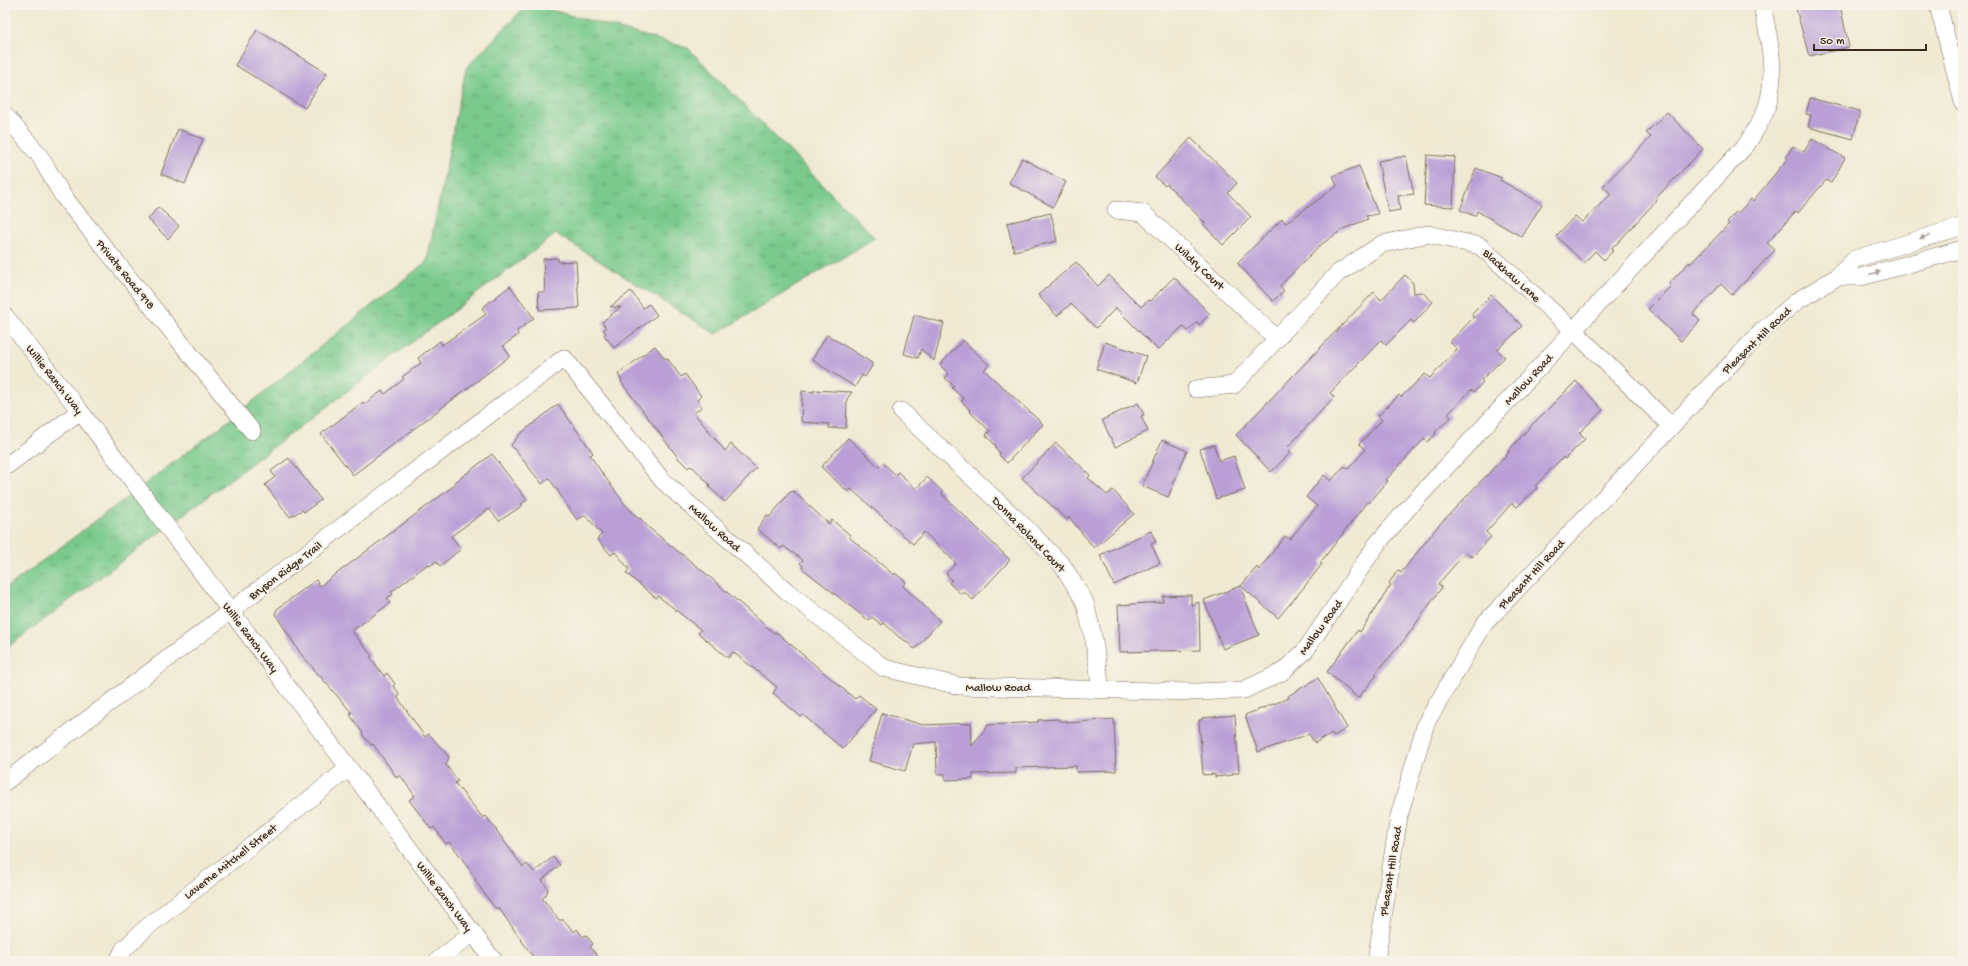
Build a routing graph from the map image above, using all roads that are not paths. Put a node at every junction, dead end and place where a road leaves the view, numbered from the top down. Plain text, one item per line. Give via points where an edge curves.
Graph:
1 (1762, 5) edge
2 (1938, 5) edge
3 (1963, 102) edge
4 (5, 115) edge
5 (1116, 210) dead end
6 (1963, 226) edge
7 (1963, 249) edge
8 (1837, 277) junction
9 (5, 316) edge
10 (1573, 330) junction
11 (1277, 339) junction
12 (564, 358) joint
13 (1196, 388) dead end
14 (80, 410) junction
15 (901, 411) dead end
16 (1671, 426) junction
17 (252, 431) dead end
18 (5, 467) edge
19 (231, 611) junction
20 (1101, 689) junction
21 (349, 768) junction
22 (5, 782) edge
23 (473, 934) junction
24 (118, 961) edge
25 (437, 961) edge
26 (494, 961) edge
27 (1376, 961) edge

1 - 10 street, Mallow Road via 1771,43 1770,94 1766,110 1747,144
2 - 3 street
4 - 17 street, Private Road 918 via 38,155 63,196
5 - 11 street, Wildry Court via 1143,212
6 -> 8 street, Pleasant Hill Road via 1855,259
8 -> 7 street via 1861,277
8 - 16 street, Pleasant Hill Road via 1797,301 1762,331
9 - 14 street, Willie Ranch Way
10 - 11 street, Blackhaw Lane via 1480,246 1428,234 1382,244 1338,273
10 - 16 street, Blackhaw Lane
10 - 20 street, Mallow Road via 1377,544 1305,651 1282,672 1244,690 1195,692
11 - 13 street, Blackhaw Lane via 1234,385
12 - 19 street, Bryson Ridge Trail
12 - 20 street, Mallow Road via 663,481 788,592 884,668 959,686
14 - 18 street
14 - 19 street, Willie Ranch Way
15 - 20 street, Donna Roland Court via 1063,566 1085,602
16 - 27 street, Pleasant Hill Road via 1484,624 1426,723 1398,816
19 - 21 street, Willie Ranch Way
19 - 22 street, Bryson Ridge Trail
21 - 23 street, Willie Ranch Way
21 - 24 street, Laverne Mitchell Street via 146,928 124,949
23 - 25 street
23 - 26 street, Willie Ranch Way

